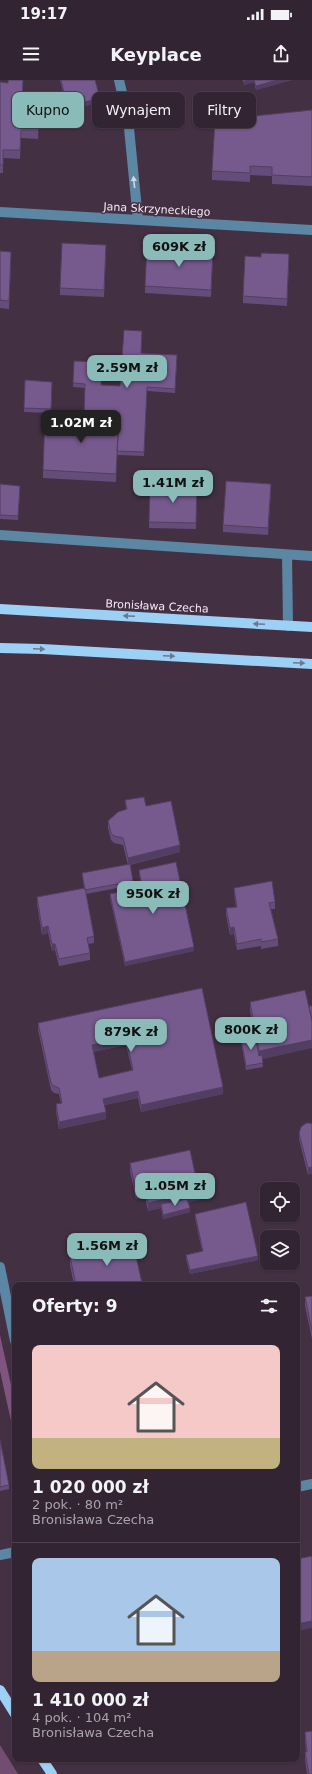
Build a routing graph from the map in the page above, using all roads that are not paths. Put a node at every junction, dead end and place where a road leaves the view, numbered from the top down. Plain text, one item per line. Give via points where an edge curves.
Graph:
1 (118, 80) edge
2 (0, 212) edge
3 (138, 220) junction
4 (312, 230) edge
5 (0, 535) edge
6 (287, 554) junction
7 (312, 556) edge
8 (0, 609) edge
9 (288, 626) junction
10 (312, 627) edge
11 (0, 648) edge
12 (312, 664) edge
13 (0, 1267) edge
14 (12, 1326) edge
15 (312, 1484) edge
16 (300, 1486) edge
17 (12, 1553) edge
18 (0, 1555) edge
19 (0, 1690) edge
20 (12, 1709) edge
21 (44, 1762) edge
22 (52, 1774) edge

3 -> 1 street via 128,118
2 - 3 street, Jana Skrzyneckiego
3 - 4 street, Jana Skrzyneckiego
5 - 6 street
6 - 7 street
6 - 9 street
9 -> 8 main road, Bronisława Czecha
9 - 10 main road, Bronisława Czecha
11 -> 12 main road
13 - 14 street
15 - 16 street
17 - 18 street
19 - 20 main road
21 - 22 main road

